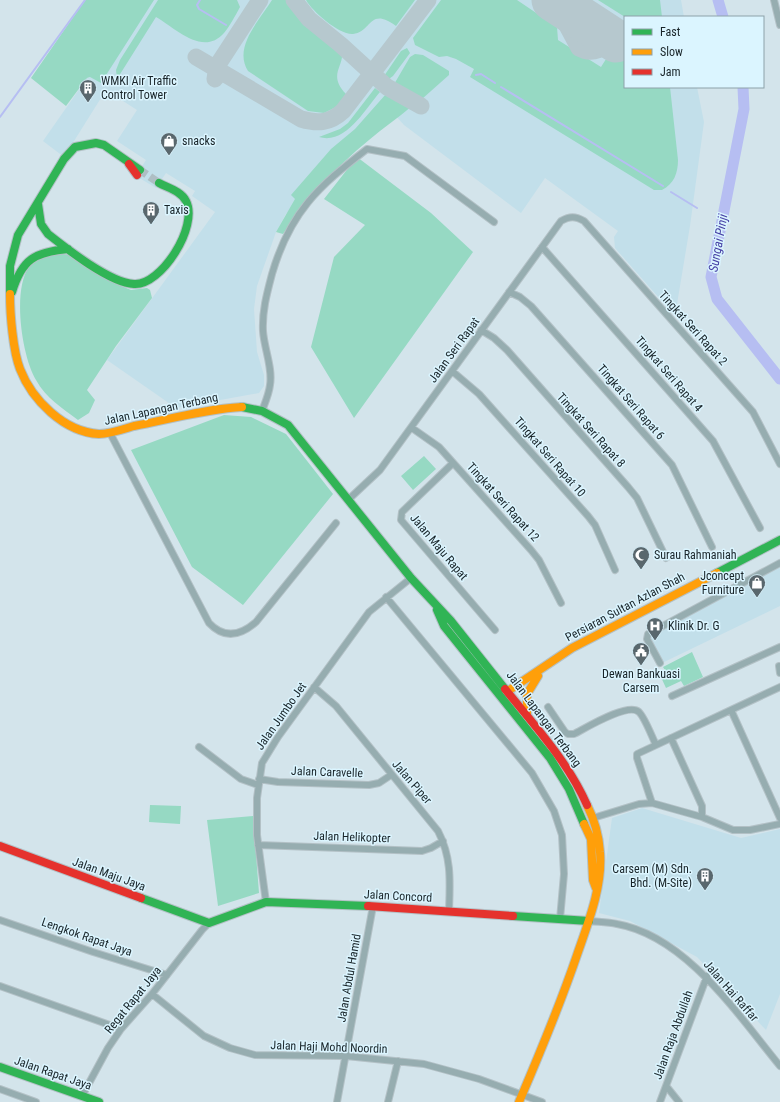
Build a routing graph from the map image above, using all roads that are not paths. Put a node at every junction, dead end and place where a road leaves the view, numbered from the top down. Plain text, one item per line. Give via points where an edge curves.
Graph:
1 (774, 0) edge
2 (780, 26) edge
3 (139, 173) tunnel mouth
4 (160, 186) tunnel mouth
5 (38, 204) junction
6 (575, 217) joint
7 (494, 222) dead end
8 (542, 247) junction
9 (68, 249) junction
10 (509, 292) junction
11 (10, 299) junction
12 (481, 330) junction
13 (452, 371) junction
14 (262, 411) junction
15 (412, 428) junction
16 (110, 433) junction
17 (453, 463) junction
18 (780, 464) edge
19 (348, 499) junction
20 (336, 522) dead end
21 (760, 528) dead end
22 (780, 540) edge
23 (780, 544) edge
24 (712, 547) dead end
25 (666, 558) dead end
26 (780, 563) edge
27 (615, 570) dead end
28 (411, 578) junction
29 (386, 597) junction
30 (561, 603) dead end
31 (435, 606) junction
32 (495, 630) dead end
33 (461, 646) junction
34 (780, 647) edge
35 (660, 663) dead end
36 (779, 666) dead end
37 (780, 673) edge
38 (493, 674) junction
39 (538, 676) junction
40 (525, 680) junction
41 (314, 687) junction
42 (780, 687) edge
43 (508, 694) junction
44 (672, 696) dead end
45 (548, 707) dead end
46 (731, 710) junction
47 (527, 715) junction
48 (671, 738) junction
49 (535, 739) junction
50 (656, 745) junction
51 (200, 747) dead end
52 (391, 775) junction
53 (258, 782) junction
54 (652, 803) junction
55 (578, 808) junction
56 (702, 817) junction
57 (593, 818) junction
58 (780, 818) edge
59 (780, 824) edge
60 (591, 839) junction
61 (443, 841) junction
62 (258, 845) junction
63 (0, 846) edge
64 (596, 888) junction
65 (266, 902) junction
66 (373, 906) junction
67 (449, 911) junction
68 (560, 919) junction
69 (0, 920) edge
70 (589, 921) junction
71 (209, 924) junction
72 (167, 975) junction
73 (707, 976) junction
74 (0, 986) edge
75 (152, 994) junction
76 (122, 1029) junction
77 (346, 1056) junction
78 (398, 1061) junction
79 (780, 1066) edge
80 (0, 1067) edge
81 (667, 1087) junction
82 (0, 1089) edge
83 (82, 1096) junction
84 (521, 1098) edge
85 (36, 1102) edge
86 (99, 1102) edge
87 (337, 1102) edge
88 (388, 1102) edge
89 (542, 1102) edge
90 (660, 1102) edge
91 (679, 1102) edge

1 - 2 street
3 - 5 street, Jalan Lapangan Terbang via 126,160 100,144 84,144 75,147 64,159
4 - 9 street via 181,195 189,208 189,221 162,271 150,280 135,284 124,283
5 - 9 street via 39,219 44,229
5 - 11 street, Jalan Lapangan Terbang via 18,235 9,281
6 - 8 street, Jalan Seri Rapat via 561,221
6 - 18 street, Tingkat Seri Rapat 2 via 584,221 753,412
7 - 14 street via 405,156 367,149 329,179 312,196 296,219 276,262 263,310 263,331 271,384
8 - 10 street, Jalan Seri Rapat
8 - 21 street, Tingkat Seri Rapat 4 via 713,441
9 - 11 street, Jalan Lapangan Terbang via 48,250 31,257 16,277
10 - 12 street, Jalan Seri Rapat
10 - 24 street, Tingkat Seri Rapat 6 via 531,306 672,465
11 - 16 street, Jalan Lapangan Terbang via 20,369 33,393 63,423 99,434
12 - 13 street, Jalan Seri Rapat
12 - 25 street, Tingkat Seri Rapat 8 via 507,350 637,498
13 - 15 street, Jalan Seri Rapat
13 - 27 street, Tingkat Seri Rapat 10 via 485,400 588,516 595,525
14 - 16 street, Jalan Lapangan Terbang via 220,408
14 - 19 street, Jalan Lapangan Terbang via 288,425
15 - 17 street, Tingkat Seri Rapat 12 via 439,447
15 - 19 street, Jalan Seri Rapat via 380,470
16 - 20 street via 209,623 225,634 237,634 256,622
17 - 30 street, Tingkat Seri Rapat 12 via 536,555
17 - 32 street, Jalan Maju Rapat via 402,512 401,520
19 - 28 street, Jalan Lapangan Terbang
22 - 40 street, Persiaran Sultan Azlan Shah via 572,648
23 - 39 street, Persiaran Sultan Azlan Shah via 573,652
26 - 35 street via 648,634 647,639
28 - 29 street, Jalan Jumbo Jet
28 - 31 street, Jalan Lapangan Terbang
29 - 41 street, Jalan Jumbo Jet via 369,612
29 - 68 street via 532,773 554,811 562,835 564,874
31 - 33 street, Jalan Lapangan Terbang via 444,626
31 - 38 street, Jalan Lapangan Terbang via 451,621
33 - 43 street via 497,688
33 - 49 street, Jalan Lapangan Terbang
34 - 44 street
36 - 37 street
38 - 40 street via 509,685
38 - 43 street, Jalan Lapangan Terbang
39 - 43 street, Persiaran Sultan Azlan Shah
39 - 47 street via 525,697
40 - 43 street, Persiaran Sultan Azlan Shah
41 - 52 street, Jalan Piper via 336,706
41 - 53 street, Jalan Jumbo Jet via 266,755
42 - 46 street
43 - 47 street, Jalan Lapangan Terbang
43 - 49 street
45 - 50 street via 568,734 574,734 622,710 634,709 641,714
46 - 48 street
46 - 58 street
47 - 57 street, Jalan Lapangan Terbang via 578,786
48 - 50 street
48 - 56 street via 702,806
49 - 55 street, Jalan Lapangan Terbang via 550,758
50 - 54 street via 640,752 637,758
51 - 53 street, Jalan Caravelle via 242,779
52 - 53 street, Jalan Caravelle via 379,783 369,785
52 - 61 street, Jalan Piper via 432,821
53 - 62 street, Jalan Jumbo Jet
54 - 56 street
54 - 57 street via 639,804
55 - 57 street
55 - 60 street, Jalan Lapangan Terbang
56 - 59 street via 733,830 750,830
57 - 60 street via 590,827
57 - 64 street, Jalan Lapangan Terbang via 600,852
60 - 64 street, Jalan Lapangan Terbang via 593,880
61 - 62 street, Jalan Helikopter via 422,851
61 - 67 street, Jalan Piper via 450,874
62 - 65 street, Jalan Jumbo Jet
63 - 71 street, Jalan Maju Jaya
64 - 70 street, Jalan Lapangan Terbang
65 - 66 street, Jalan Concord
65 - 71 street, Jalan Concord
66 - 67 street, Jalan Concord
66 - 77 street, Jalan Abdul Hamid
67 - 68 street, Jalan Concord
68 - 70 street, Jalan Concord
69 - 72 street, Lengkok Rapat Jaya
70 - 73 street, Jalan Hai Raffar via 618,924 641,932 670,948
70 - 84 street, Jalan Lapangan Terbang via 555,1018
71 - 72 street, Regat Rapat Jaya
72 - 75 street, Regat Rapat Jaya
73 - 79 street, Jalan Hai Raffar
73 - 81 street, Jalan Raja Abdullah
74 - 76 street
75 - 76 street, Regat Rapat Jaya
75 - 77 street, Jalan Haji Mohd Noordin via 204,1036 230,1048 255,1055
76 - 83 street, Regat Rapat Jaya via 108,1048
77 - 78 street, Jalan Haji Mohd Noordin
77 - 87 street, Jalan Abdul Hamid
78 - 84 street, Jalan Haji Mohd Noordin via 453,1071
78 - 88 street
80 - 83 street, Jalan Rapat Jaya
81 - 90 street, Jalan Raja Abdullah
81 - 91 street
82 - 85 street
83 - 86 street, Jalan Rapat Jaya
84 - 89 street, Jalan Haji Mohd Noordin

